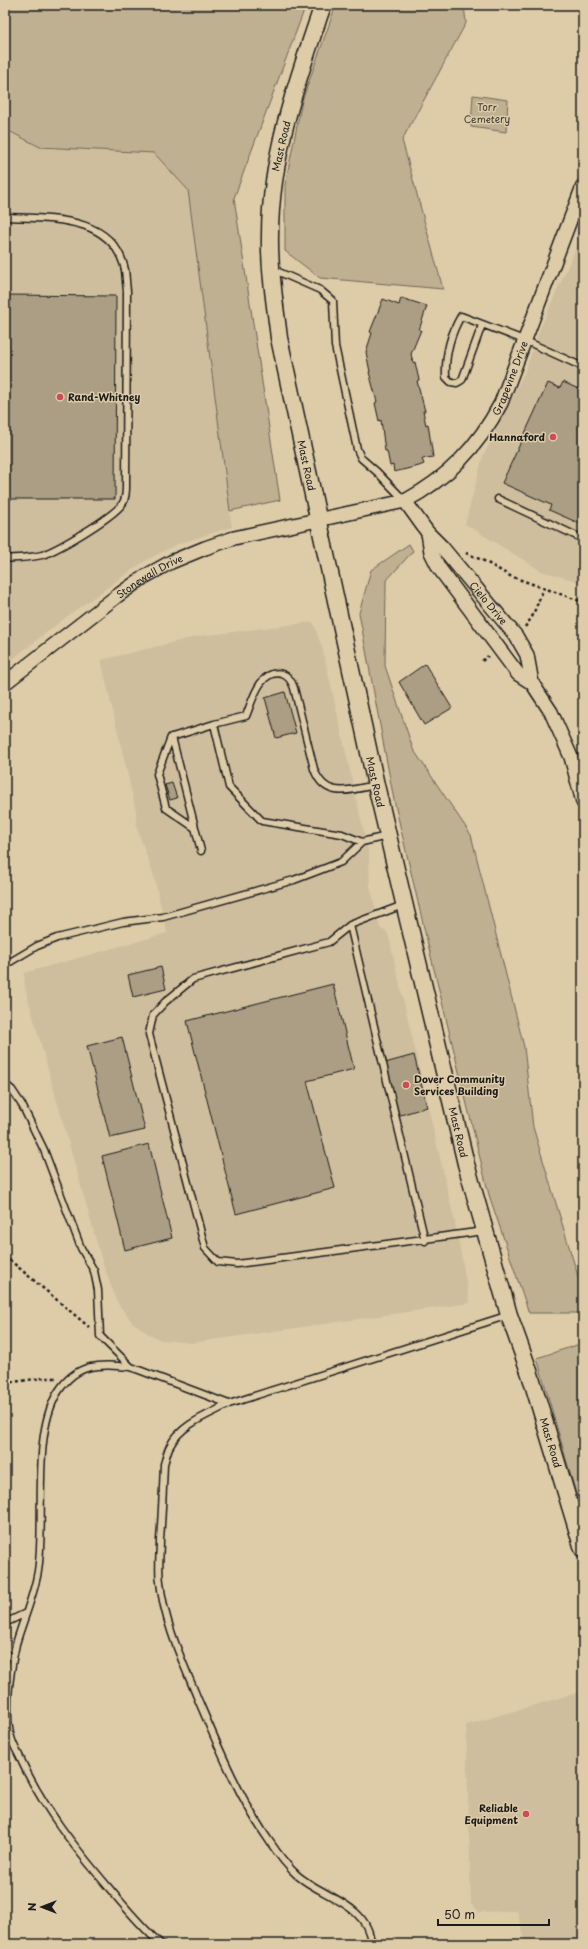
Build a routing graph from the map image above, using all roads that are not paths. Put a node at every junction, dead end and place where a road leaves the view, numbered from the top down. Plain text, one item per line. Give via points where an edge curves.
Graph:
1 (323, 5) edge
2 (583, 186) edge
3 (5, 218) edge
4 (271, 269) junction
5 (482, 325) junction
6 (524, 340) junction
7 (583, 367) edge
8 (498, 499) dead end
9 (405, 501) junction
10 (319, 519) junction
11 (428, 533) junction
12 (583, 539) edge
13 (5, 559) edge
14 (5, 683) edge
15 (532, 683) junction
16 (214, 724) junction
17 (172, 737) junction
18 (376, 785) junction
19 (583, 802) edge
20 (195, 828) junction
21 (388, 836) junction
22 (362, 842) junction
23 (201, 851) dead end
24 (405, 904) junction
25 (350, 925) junction
26 (5, 965) edge
27 (5, 1084) edge
28 (484, 1232) junction
29 (425, 1240) junction
30 (509, 1315) junction
31 (131, 1367) junction
32 (229, 1404) junction
33 (583, 1549) edge
34 (26, 1613) junction
35 (5, 1623) edge
36 (5, 1723) edge
37 (10, 1737) junction
38 (161, 1944) edge
39 (371, 1944) edge

1 - 4 street, Mast Road via 289,113 273,182
2 - 6 street, Grapevine Drive
3 - 13 lane via 68,221 87,225 112,243 125,269 127,291 124,501 111,514 53,551
4 - 9 lane via 320,290 333,301 335,346 360,458
4 - 10 street, Mast Road via 285,371
5 - 5 lane via 461,316 454,328 446,367 446,377 451,382 456,384 462,380
5 - 6 lane
6 - 7 lane
6 - 9 street, Grapevine Drive via 501,403 485,432 461,460 421,492
8 - 12 lane
9 - 10 street, Grapevine Drive
9 - 11 street, Cielo Drive
10 - 14 street, Stonewall Drive via 234,538 171,562 117,596
10 - 18 street, Mast Road
11 - 15 street, Cielo Drive via 516,636 527,655
11 - 15 street, Cielo Drive via 431,552 439,568 518,674
15 - 19 street, Cielo Drive via 562,736 571,757
16 - 17 lane
16 - 18 lane via 246,716 263,680 271,674 283,674 292,682 314,769 320,781 330,789 342,792
16 - 22 lane via 229,787 262,821 342,834
17 - 20 lane
17 - 20 lane via 157,774 166,808
18 - 21 street, Mast Road
20 - 23 lane
21 - 22 lane
21 - 24 street, Mast Road
22 - 26 lane via 341,862 294,880 163,917 122,922 57,938 37,946
24 - 25 lane
24 - 28 street, Mast Road
25 - 29 lane
25 - 29 lane via 329,942 193,978 153,1016 149,1034 205,1248 218,1262 237,1264
27 - 31 lane via 22,1105 44,1150 81,1248 94,1271 98,1290 100,1336
28 - 29 lane
28 - 30 street, Mast Road
30 - 32 lane
30 - 33 street, Mast Road via 530,1374
31 - 32 lane
31 - 34 lane via 101,1364 85,1368 70,1378 58,1391 52,1405 42,1464 38,1573
32 - 39 lane via 180,1432 170,1446 164,1464 159,1581 164,1607 176,1645 223,1758 266,1836 297,1875 356,1912 370,1934
34 - 35 lane
34 - 37 lane via 9,1682
36 - 37 lane
37 - 38 lane via 30,1780 56,1822 85,1861

